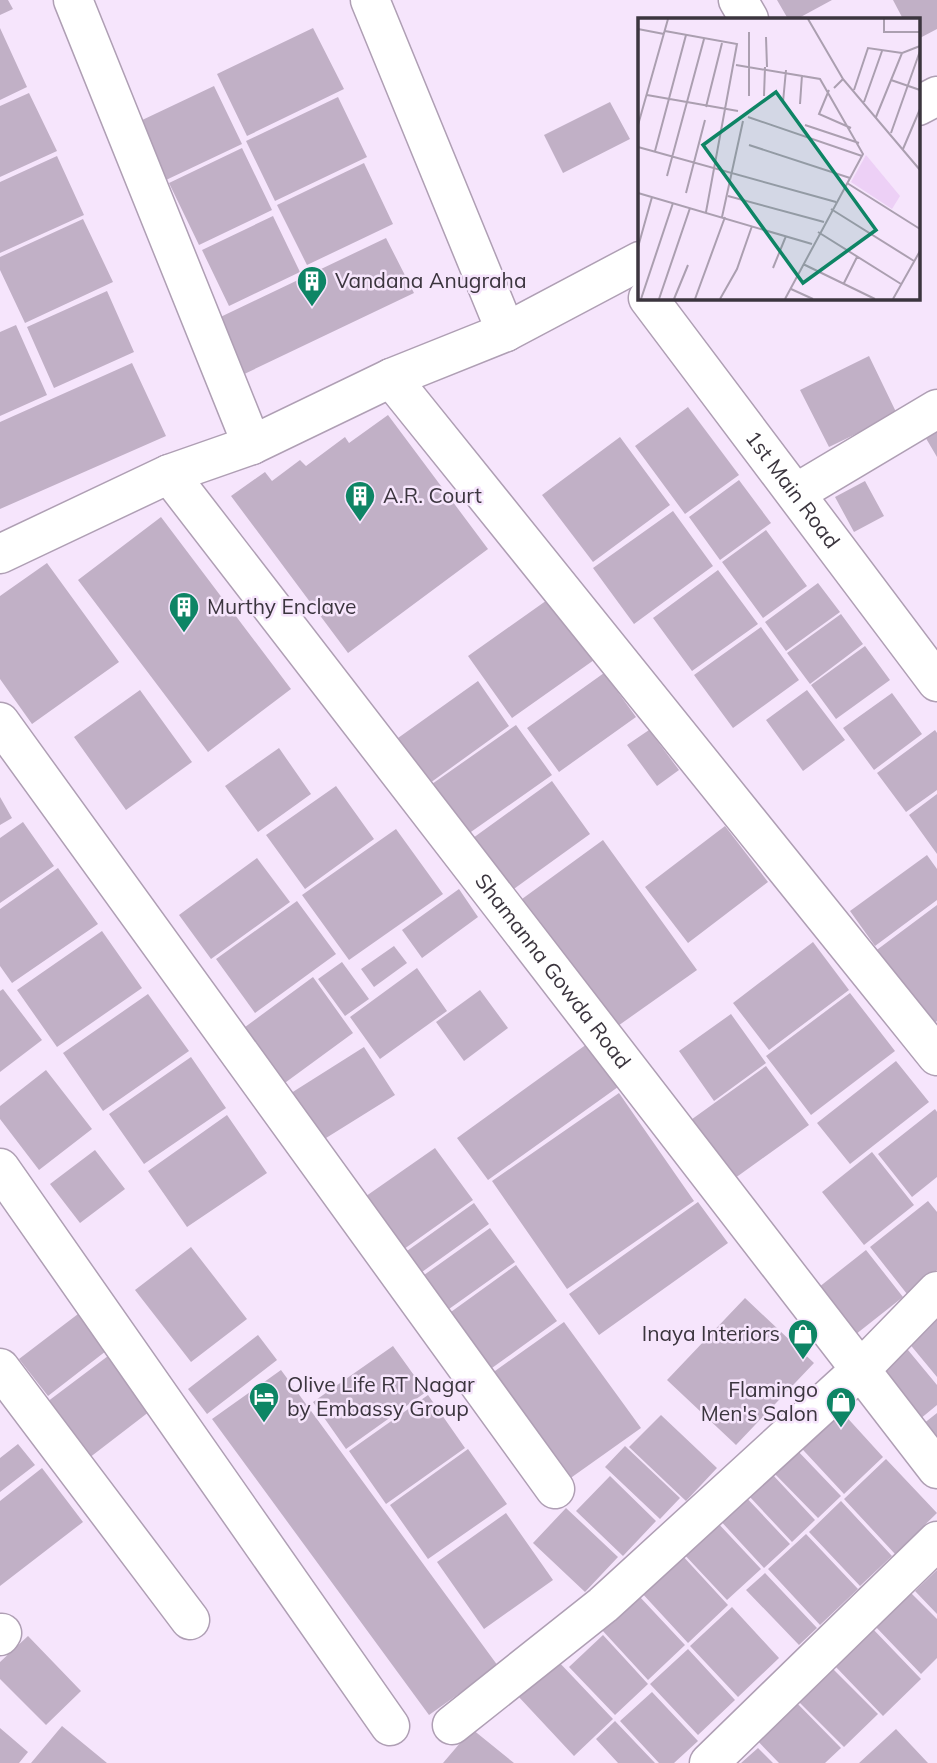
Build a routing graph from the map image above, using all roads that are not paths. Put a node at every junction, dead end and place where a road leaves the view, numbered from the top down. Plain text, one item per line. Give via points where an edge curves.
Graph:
1 (73, 0) edge
2 (370, 0) edge
3 (738, 0) edge
4 (747, 18) edge
5 (937, 96) edge
6 (920, 105) edge
7 (638, 279) edge
8 (653, 299) edge
9 (506, 332) junction
10 (390, 378) junction
11 (937, 409) edge
12 (253, 445) junction
13 (169, 474) junction
14 (796, 493) junction
15 (0, 554) edge
16 (937, 682) edge
17 (0, 722) edge
18 (937, 1056) edge
19 (0, 1168) edge
20 (937, 1291) edge
21 (0, 1368) edge
22 (860, 1370) junction
23 (937, 1469) edge
24 (555, 1489) dead end
25 (937, 1541) edge
26 (190, 1620) dead end
27 (452, 1725) dead end
28 (390, 1726) dead end
29 (709, 1763) edge

1 - 12 street
2 - 9 street
3 - 4 street
5 - 6 street
7 - 9 street
8 - 14 street, 1st Main Road
9 - 10 street
10 - 12 street
10 - 18 street
11 - 14 street
12 - 13 street
13 - 15 street
13 - 22 street, Shamanna Gowda Road
14 - 16 street, 1st Main Road
17 - 24 street
19 - 28 street
20 - 22 street
21 - 26 street
22 - 23 street, Shamanna Gowda Road
22 - 27 street via 603,1605
25 - 29 street

